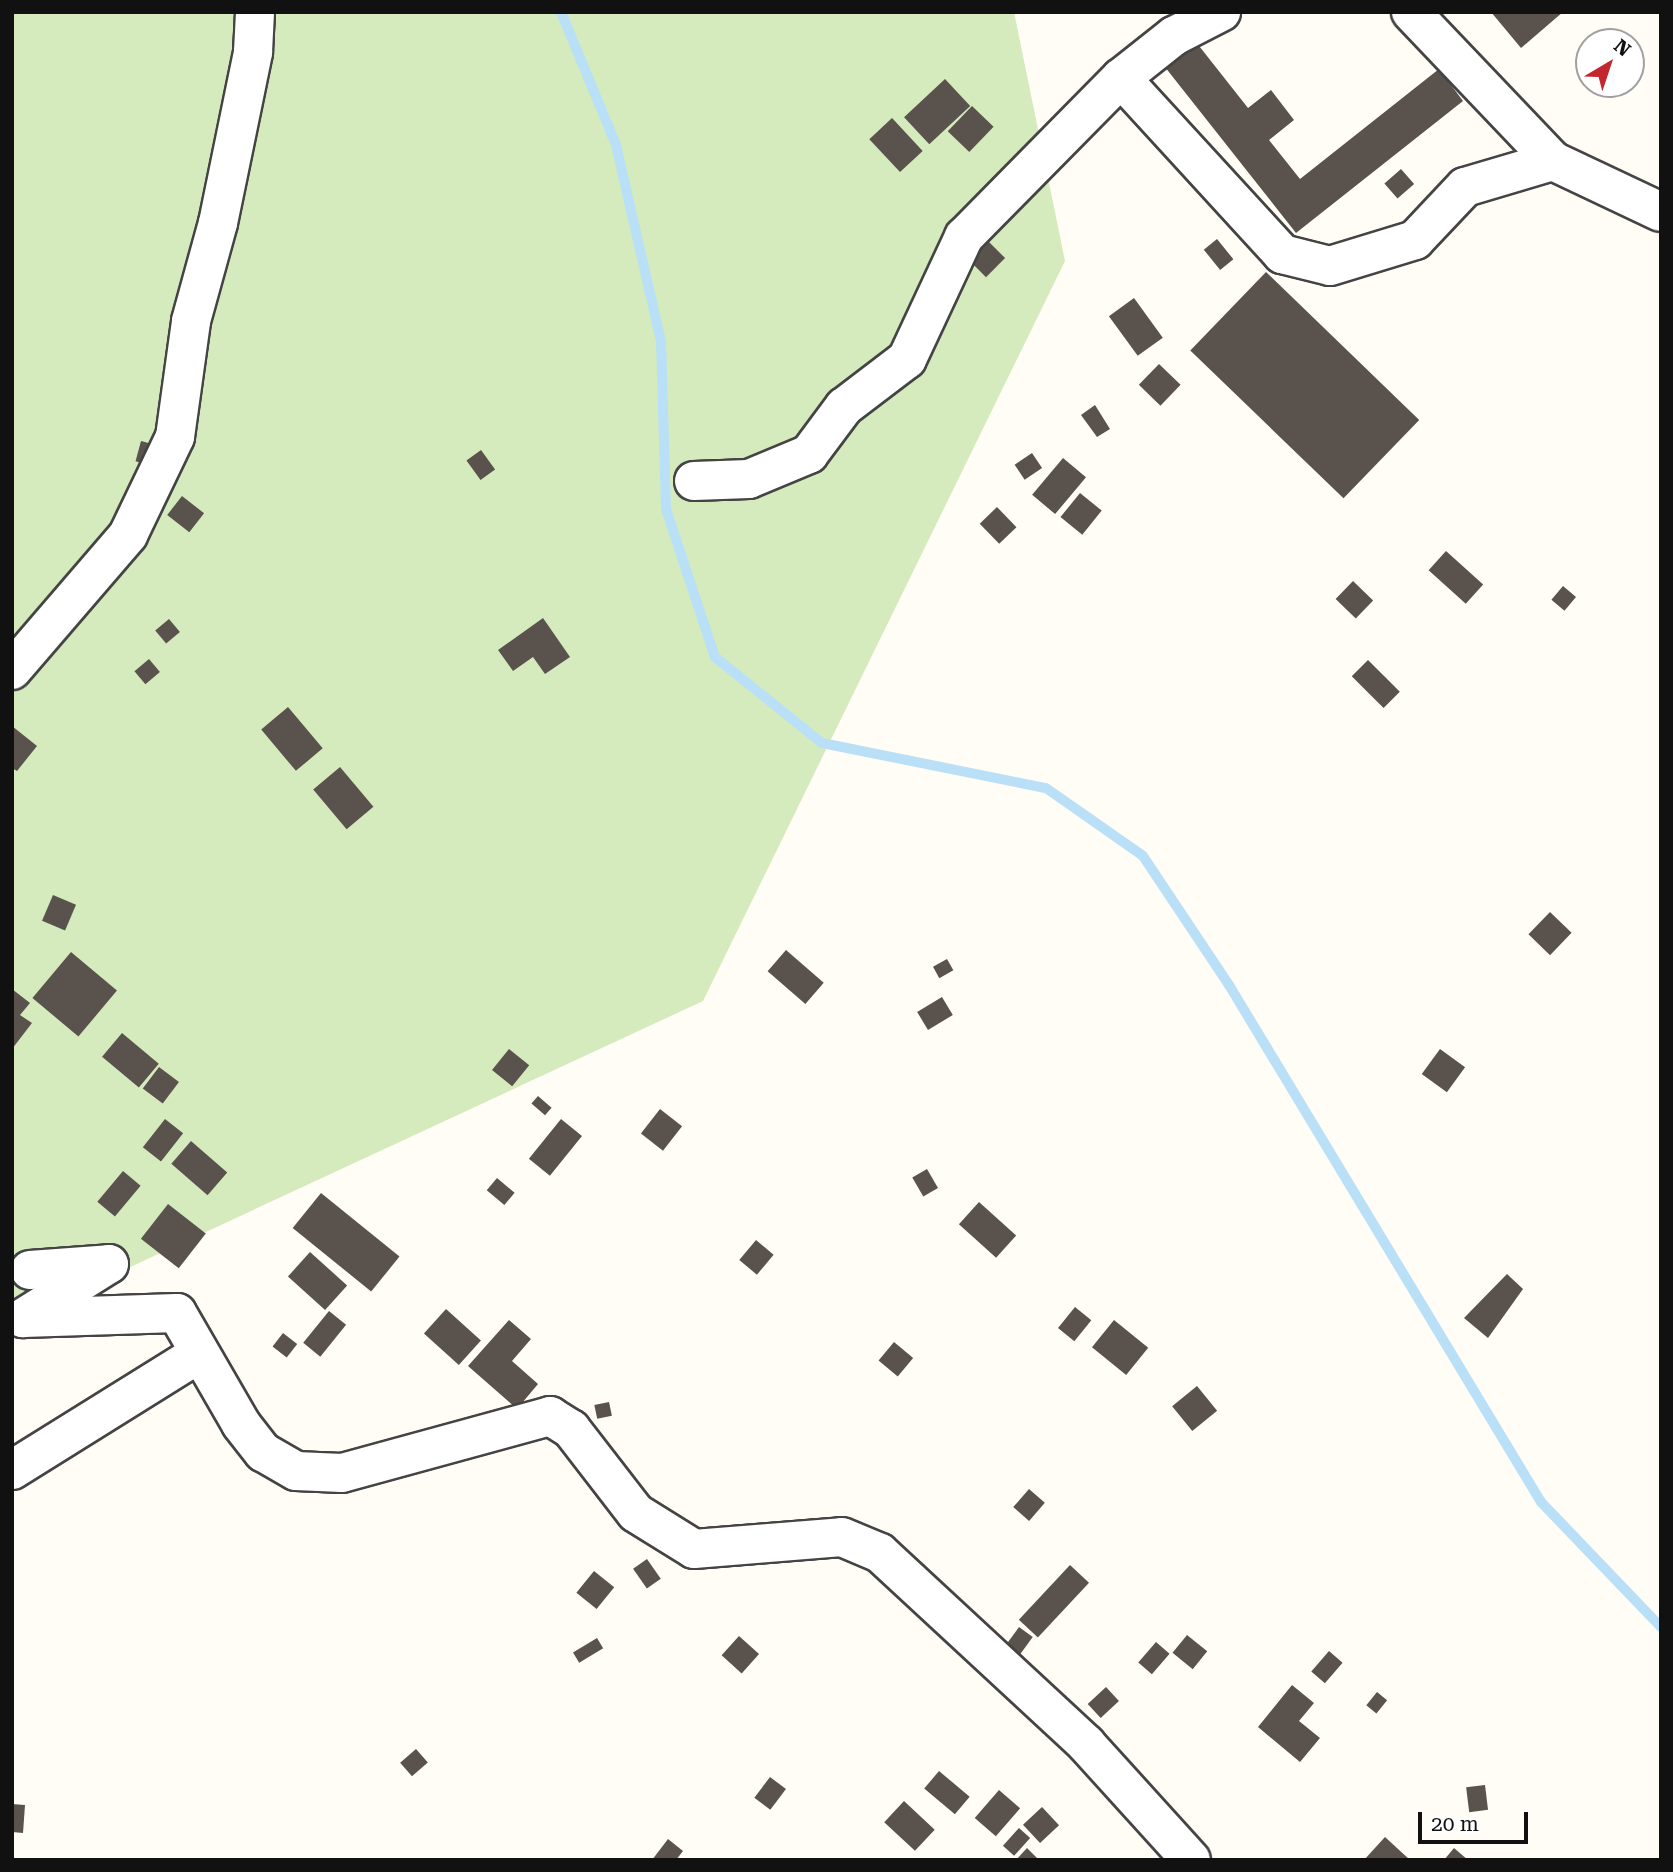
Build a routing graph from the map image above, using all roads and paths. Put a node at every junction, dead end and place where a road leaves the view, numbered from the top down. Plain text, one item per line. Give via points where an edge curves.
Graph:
1 (255, 12) edge
2 (1221, 12) edge
3 (1411, 12) edge
4 (1121, 78) junction
5 (1553, 160) junction
6 (1661, 212) edge
7 (694, 481) dead end
8 (12, 670) edge
9 (30, 1270) dead end
10 (200, 1353) junction
11 (12, 1470) edge
12 (1191, 1860) edge

1 - 8 street via 253,52 218,223 191,321 175,437 128,535
2 - 4 street via 1174,36
3 - 5 street
4 - 5 street via 1282,254 1330,266 1415,240 1465,187
4 - 7 street via 964,237 907,359 844,407 809,454 749,479
5 - 6 street
9 - 10 street via 109,1264 23,1318 177,1313
10 - 11 street
10 - 12 street via 263,1452 296,1471 342,1473 550,1416 571,1429 636,1513 694,1549 842,1538 880,1553 1086,1744

